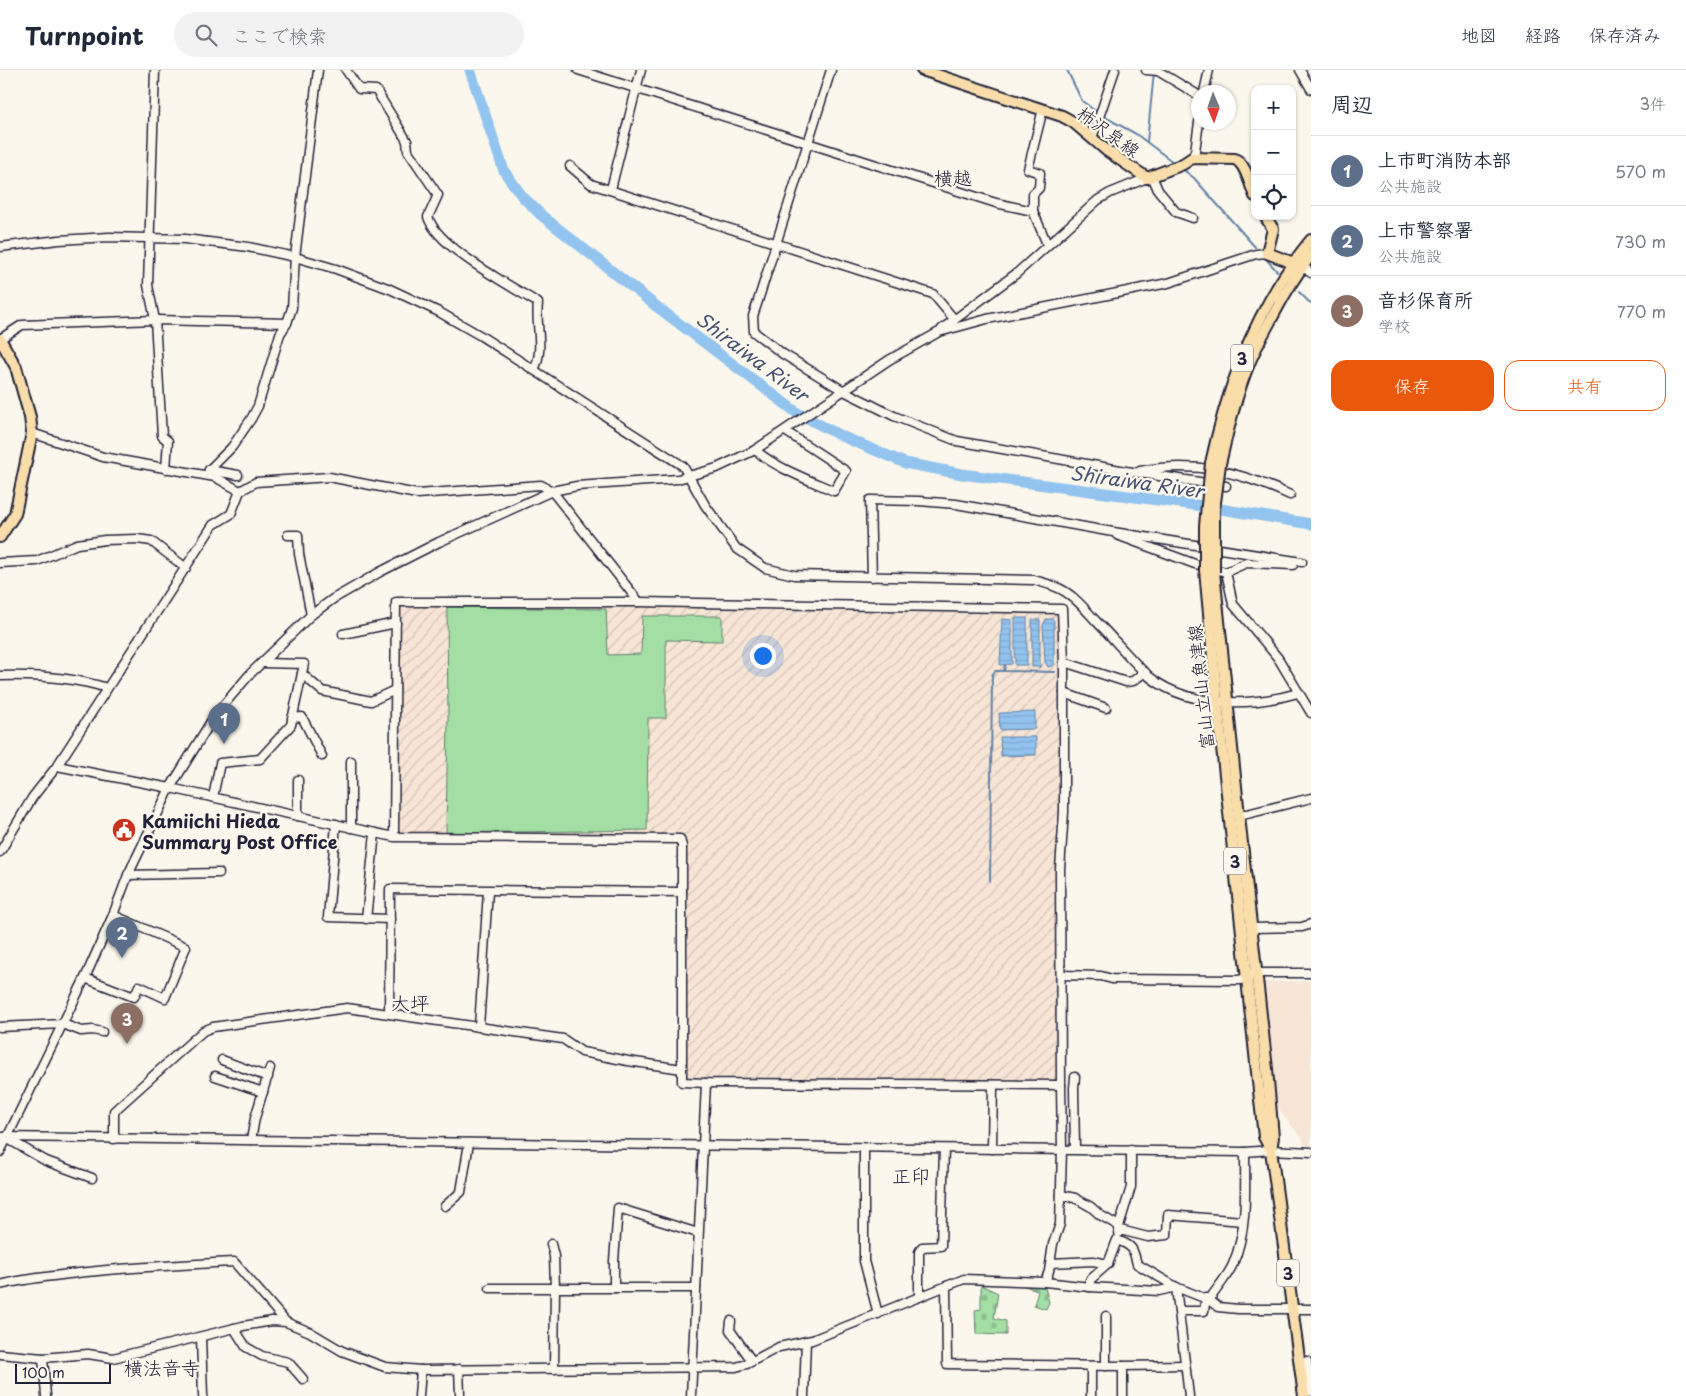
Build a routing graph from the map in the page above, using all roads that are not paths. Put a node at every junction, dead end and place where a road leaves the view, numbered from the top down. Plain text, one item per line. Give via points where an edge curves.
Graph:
1 (155, 70) edge
2 (318, 70) edge
3 (346, 70) edge
4 (578, 70) edge
5 (641, 70) edge
6 (831, 70) edge
7 (922, 70) edge
8 (1115, 70) edge
9 (1146, 70) edge
10 (1158, 70) edge
11 (1209, 70) edge
12 (1300, 70) edge
13 (1206, 85) edge
14 (636, 89) junction
15 (1311, 89) edge
16 (1191, 91) edge
17 (1043, 110) junction
18 (1198, 130) edge
19 (1092, 138) junction
20 (807, 143) junction
21 (1192, 158) junction
22 (570, 166) dead end
23 (1150, 177) junction
24 (1251, 187) edge
25 (611, 189) junction
26 (1033, 211) junction
27 (1193, 218) dead end
28 (1267, 220) edge
29 (150, 237) junction
30 (1311, 240) edge
31 (775, 242) junction
32 (1047, 244) junction
33 (0, 247) edge
34 (1267, 252) junction
35 (1311, 255) edge
36 (295, 257) junction
37 (1302, 267) edge
38 (954, 319) junction
39 (154, 320) junction
40 (287, 323) junction
41 (938, 332) junction
42 (0, 339) edge
43 (534, 370) junction
44 (844, 391) junction
45 (784, 431) junction
46 (32, 433) junction
47 (755, 450) junction
48 (166, 469) junction
49 (1134, 472) junction
50 (238, 475) dead end
51 (689, 477) junction
52 (1213, 484) junction
53 (240, 491) junction
54 (552, 491) junction
55 (1290, 495) dead end
56 (1115, 532) junction
57 (288, 535) dead end
58 (0, 537) edge
59 (1209, 548) junction
60 (0, 563) edge
61 (186, 568) junction
62 (1226, 572) junction
63 (872, 577) junction
64 (639, 602) junction
65 (311, 615) junction
66 (396, 623) junction
67 (343, 634) dead end
68 (262, 662) junction
69 (1064, 662) junction
70 (1144, 672) junction
71 (302, 674) junction
72 (0, 676) edge
73 (107, 688) junction
74 (395, 690) junction
75 (1064, 693) junction
76 (1298, 693) junction
77 (1222, 702) junction
78 (1106, 708) dead end
79 (1311, 713) edge
80 (292, 718) junction
81 (322, 756) dead end
82 (351, 761) dead end
83 (57, 766) junction
84 (298, 780) dead end
85 (170, 788) junction
86 (212, 798) junction
87 (1311, 798) edge
88 (298, 816) junction
89 (1239, 816) junction
90 (336, 824) junction
91 (350, 828) junction
92 (375, 833) junction
93 (394, 837) junction
94 (0, 852) edge
95 (219, 873) dead end
96 (128, 875) junction
97 (488, 891) junction
98 (682, 892) junction
99 (113, 915) junction
100 (366, 919) junction
101 (390, 919) junction
102 (1311, 924) edge
103 (1251, 928) junction
104 (1311, 973) edge
105 (1061, 975) junction
106 (1252, 975) junction
107 (85, 978) junction
108 (389, 1014) junction
109 (63, 1024) junction
110 (0, 1027) edge
111 (479, 1027) junction
112 (102, 1032) dead end
113 (222, 1060) dead end
114 (270, 1068) dead end
115 (682, 1069) junction
116 (215, 1076) dead end
117 (268, 1077) junction
118 (1075, 1077) dead end
119 (706, 1083) junction
120 (993, 1085) junction
121 (1061, 1085) junction
122 (263, 1092) junction
123 (3, 1137) edge
124 (114, 1139) junction
125 (251, 1140) junction
126 (469, 1143) junction
127 (703, 1146) junction
128 (864, 1148) junction
129 (944, 1149) junction
130 (992, 1149) junction
131 (1062, 1149) junction
132 (1075, 1149) junction
133 (1131, 1150) junction
134 (1271, 1150) junction
135 (0, 1152) edge
136 (1245, 1152) junction
137 (1311, 1152) edge
138 (92, 1178) dead end
139 (1061, 1195) junction
140 (445, 1206) dead end
141 (1243, 1220) junction
142 (1119, 1228) junction
143 (698, 1233) junction
144 (1117, 1240) junction
145 (551, 1244) dead end
146 (1051, 1263) junction
147 (1108, 1264) junction
148 (1045, 1282) junction
149 (0, 1285) edge
150 (946, 1286) junction
151 (1176, 1287) junction
152 (490, 1288) dead end
153 (555, 1288) junction
154 (614, 1288) junction
155 (696, 1288) junction
156 (1090, 1288) junction
157 (919, 1297) junction
158 (1207, 1299) junction
159 (1293, 1309) junction
160 (1311, 1309) edge
161 (1179, 1311) junction
162 (878, 1314) junction
163 (1106, 1316) dead end
164 (731, 1321) dead end
165 (286, 1322) junction
166 (234, 1328) junction
167 (201, 1337) junction
168 (806, 1341) junction
169 (0, 1354) edge
170 (43, 1358) junction
171 (752, 1361) junction
172 (1307, 1361) dead end
173 (1185, 1365) junction
174 (1091, 1366) junction
175 (1106, 1366) junction
176 (1123, 1366) junction
177 (692, 1367) junction
178 (459, 1369) junction
179 (554, 1369) junction
180 (422, 1370) junction
181 (303, 1379) dead end
182 (1311, 1392) edge
183 (460, 1394) dead end
184 (46, 1396) edge
185 (203, 1396) edge
186 (419, 1396) edge
187 (690, 1396) edge
188 (804, 1396) edge
189 (1092, 1396) edge
190 (1123, 1396) edge
191 (1189, 1396) edge
192 (1304, 1396) edge

1 - 29 street
2 - 36 street
3 - 43 street via 359,89 376,90 407,141 408,151 438,195 428,217 431,225 462,254 538,303 540,350
4 - 14 street
5 - 14 street
6 - 20 street
7 - 17 main road, 柿沢泉線
8 - 19 street
9 - 10 street
10 - 16 street
11 - 13 street
12 - 15 street
14 - 20 street
14 - 25 street
17 - 19 main road, 柿沢泉線 via 1073,122
17 - 26 street via 1028,168 1040,173 1039,188 1033,194
18 - 21 street
19 - 23 main road, 柿沢泉線
20 - 26 street via 996,203
20 - 31 street
21 - 23 main road, 柿沢泉線
21 - 24 main road via 1239,161
22 - 25 street via 591,184
23 - 27 street via 1176,212
23 - 32 street via 1098,200
25 - 31 street
26 - 32 street
28 - 34 main road via 1273,230
29 - 33 street via 59,240
29 - 36 street via 219,243
29 - 39 street via 148,285
30 - 37 main road, 富山立山魚津線 / 3
31 - 38 street via 933,294
31 - 44 street via 753,316 754,332
32 - 38 street via 1017,273
34 - 37 main road
34 - 41 street via 1168,283 987,319
35 - 37 main road, 富山立山魚津線 / 3
36 - 40 street via 292,308
36 - 43 street via 414,300 481,336
37 - 52 main road, 富山立山魚津線 / 3, bridge via 1250,361 1215,463
38 - 41 street
39 - 40 street
39 - 42 street via 22,325
39 - 48 street via 162,436 168,441
40 - 50 street via 280,334 252,420 209,470
41 - 44 street
42 - 46 main road via 16,367
43 - 51 street via 683,466
44 - 45 street
44 - 49 street via 894,416 957,441
45 - 47 street
45 - 47 street via 846,471 834,491 790,472
46 - 48 street via 103,457
46 - 58 main road via 15,514
47 - 51 street
48 - 53 street via 215,477
49 - 52 street
49 - 55 street via 1199,467 1230,472
51 - 54 street
51 - 63 street via 736,548 765,568 794,575
52 - 59 main road, 富山立山魚津線 / 3, bridge via 1214,510
53 - 54 street via 256,482 329,477 416,494 541,485
53 - 61 street via 230,514 212,526
54 - 64 street
54 - 65 street via 380,572
56 - 59 street
56 - 62 street via 1119,537
56 - 63 street via 956,504 870,500
57 - 65 street via 298,535
59 - 62 street via 1302,562 1296,565 1246,563
59 - 77 main road, 富山立山魚津線 / 3, bridge
60 - 61 street via 37,561 77,544 137,539 151,541
61 - 73 street
62 - 76 street via 1233,604 1278,658
63 - 70 street via 1034,580 1057,587 1077,600
64 - 66 street via 396,602
64 - 69 street via 1062,609
65 - 68 street
66 - 67 street
66 - 74 street
68 - 71 street via 304,664
68 - 85 street via 215,715
69 - 70 street via 1126,682 1133,681
69 - 75 street
70 - 77 street via 1179,693
71 - 74 street via 322,691 371,701
71 - 80 street
72 - 73 street via 61,677
73 - 83 street
74 - 93 street
75 - 78 street
75 - 105 street
76 - 77 street via 1280,698
76 - 79 street
77 - 89 main road, 富山立山魚津線 / 3
77 - 106 main road, 富山立山魚津線 / 3
80 - 81 street via 302,717
80 - 86 street via 291,725 260,759 220,763
82 - 91 street
83 - 85 street
83 - 94 street via 32,798
84 - 88 street
85 - 86 street
85 - 96 street
86 - 88 street
87 - 89 street
88 - 90 street
89 - 103 main road, 富山立山魚津線 / 3
90 - 91 street
90 - 100 street via 328,917
91 - 92 street
92 - 93 street
92 - 100 street
93 - 98 street via 680,839
95 - 96 street
96 - 99 street
97 - 98 street
97 - 101 street via 390,889
97 - 111 street
98 - 115 street
99 - 107 street
99 - 107 street via 186,947 165,998 139,986 134,997
100 - 101 street
101 - 108 street
102 - 103 street
103 - 106 main road, 富山立山魚津線 / 3
104 - 106 street
105 - 106 street via 1112,979 1240,980
105 - 121 street
106 - 134 main road, 富山立山魚津線 / 3 via 1267,1069 1273,1137
107 - 109 street
108 - 111 street
108 - 124 street via 347,1008 203,1031 114,1111
109 - 110 street
109 - 112 street via 81,1031
109 - 123 street
111 - 115 street via 563,1039 582,1052
113 - 117 street
114 - 117 street
115 - 119 street via 682,1082
116 - 122 street
117 - 122 street
118 - 132 street
119 - 120 street
119 - 127 street
120 - 121 street
120 - 130 street
121 - 131 street
122 - 125 street
123 - 124 street
123 - 135 street
123 - 138 street via 46,1162
124 - 125 street
125 - 126 street
126 - 127 street
126 - 140 street via 461,1192
127 - 128 street
127 - 143 street
128 - 129 street
128 - 162 street via 864,1261
129 - 130 street
129 - 157 street via 941,1246 922,1247 919,1252
130 - 131 street
131 - 132 street
131 - 139 street
132 - 133 street
133 - 136 street
133 - 142 street via 1131,1187
134 - 136 street
134 - 137 street
134 - 159 main road, 富山立山魚津線 / 3
136 - 141 street
139 - 142 street via 1092,1207
139 - 146 street via 1060,1224
141 - 142 street via 1168,1215 1167,1235 1148,1237
141 - 158 street via 1232,1265
142 - 144 street
143 - 154 street via 618,1208
143 - 155 street
144 - 147 street
144 - 151 street via 1134,1248 1137,1264
145 - 153 street
146 - 147 street via 1093,1261
146 - 148 street
147 - 156 street via 1090,1280
148 - 150 street via 964,1279
148 - 156 street
149 - 165 street via 137,1267 234,1262
150 - 157 street
150 - 174 street via 947,1364
151 - 156 street via 1159,1291
151 - 158 street
151 - 161 street
152 - 153 street
153 - 154 street
153 - 179 street
154 - 155 street
155 - 177 street
157 - 162 street
158 - 159 street via 1218,1307 1238,1310
158 - 161 street via 1204,1311
159 - 160 street
159 - 192 main road, 富山立山魚津線 / 3
161 - 173 street
162 - 168 street
163 - 175 street
164 - 171 street via 730,1330
165 - 166 street via 260,1322
165 - 180 street via 342,1351 385,1367
166 - 167 street
166 - 181 street via 246,1347 262,1356 288,1362
167 - 170 street via 113,1358 88,1354
167 - 185 street
168 - 171 street via 779,1348
168 - 188 street
169 - 170 street
170 - 184 street
171 - 177 street via 736,1367
172 - 182 street
173 - 176 street
173 - 191 street
174 - 175 street
174 - 189 street
175 - 176 street
176 - 190 street
177 - 179 street
177 - 187 street
178 - 179 street
178 - 180 street
178 - 183 street
180 - 186 street

